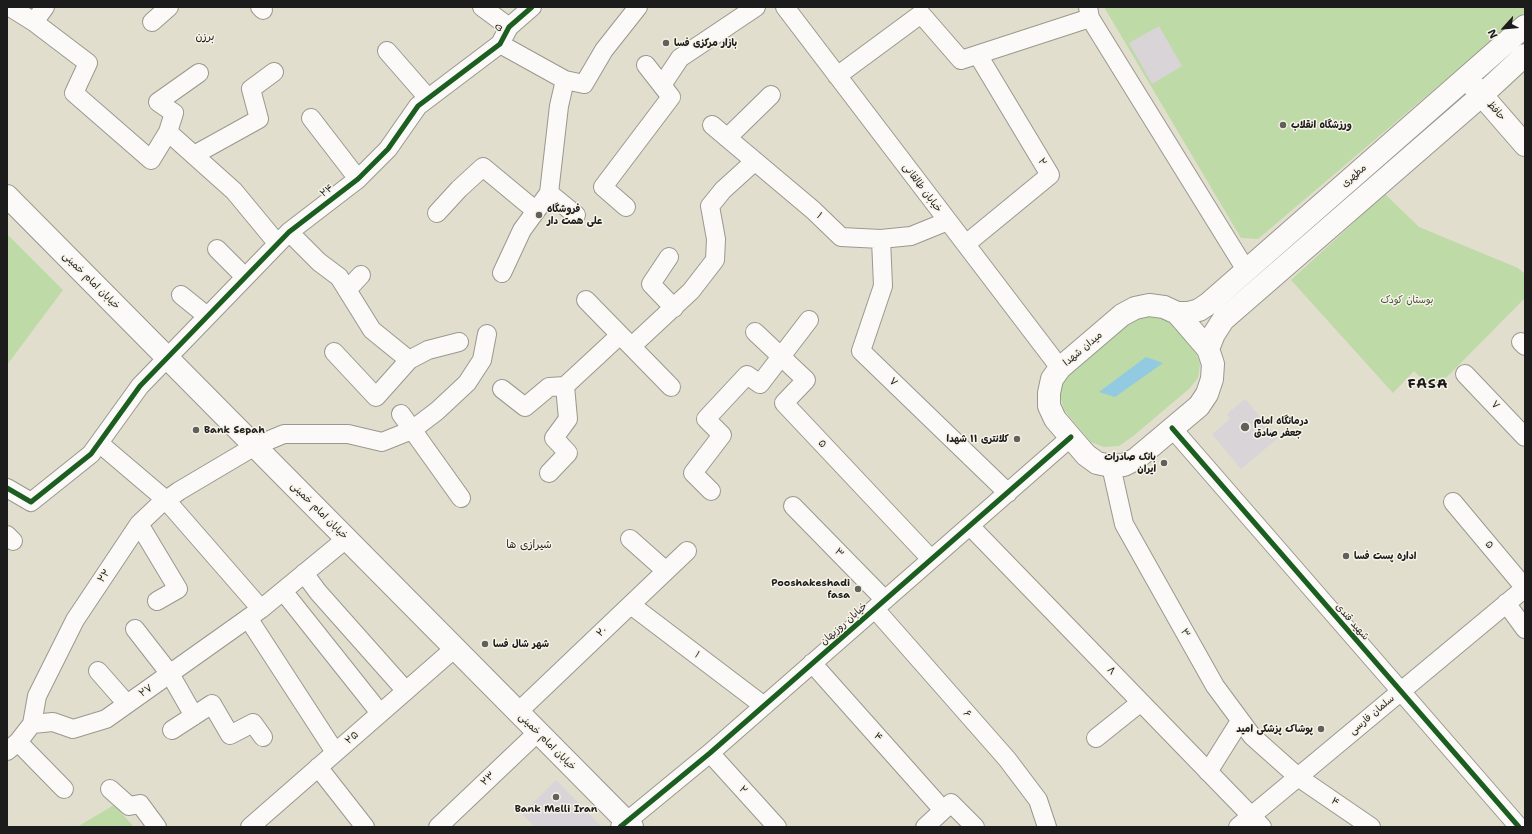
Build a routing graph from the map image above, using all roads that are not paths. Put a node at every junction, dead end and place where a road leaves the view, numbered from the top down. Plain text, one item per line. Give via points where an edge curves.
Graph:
1 (10, 7) edge
2 (45, 7) edge
3 (169, 7) edge
4 (482, 7) edge
5 (532, 7) edge
6 (638, 7) edge
7 (756, 7) edge
8 (785, 7) edge
9 (1089, 13) edge
10 (34, 22) junction
11 (152, 22) dead end
12 (1525, 26) edge
13 (509, 27) junction
14 (500, 44) junction
15 (387, 51) dead end
16 (978, 55) junction
17 (1525, 56) edge
18 (646, 65) dead end
19 (274, 72) dead end
20 (199, 73) dead end
21 (837, 76) junction
22 (1466, 78) junction
23 (565, 80) junction
24 (662, 85) junction
25 (771, 95) dead end
26 (1482, 95) junction
27 (428, 98) junction
28 (311, 118) dead end
29 (712, 125) dead end
30 (168, 132) junction
31 (728, 138) junction
32 (1525, 145) edge
33 (194, 155) junction
34 (755, 161) junction
35 (358, 179) junction
36 (549, 193) junction
37 (7, 196) edge
38 (626, 207) dead end
39 (536, 211) junction
40 (437, 213) dead end
41 (576, 215) dead end
42 (948, 221) junction
43 (283, 237) junction
44 (881, 239) junction
45 (966, 244) junction
46 (217, 249) dead end
47 (669, 257) dead end
48 (1246, 270) junction
49 (502, 273) dead end
50 (361, 275) dead end
51 (245, 277) junction
52 (348, 290) junction
53 (181, 295) dead end
54 (586, 300) dead end
55 (674, 308) junction
56 (1177, 313) junction
57 (207, 316) junction
58 (809, 320) dead end
59 (754, 332) dead end
60 (488, 334) dead end
61 (626, 340) junction
62 (459, 342) dead end
63 (1208, 349) junction
64 (334, 352) dead end
65 (782, 357) junction
66 (168, 358) junction
67 (408, 360) junction
68 (1060, 368) junction
69 (1465, 374) dead end
70 (565, 386) junction
71 (671, 387) dead end
72 (502, 389) dead end
73 (401, 414) dead end
74 (1172, 428) junction
75 (412, 430) junction
76 (1525, 437) edge
77 (1071, 438) junction
78 (99, 443) junction
79 (255, 446) junction
80 (1110, 466) junction
81 (549, 473) dead end
82 (7, 488) edge
83 (711, 491) dead end
84 (1008, 493) junction
85 (460, 498) dead end
86 (166, 500) junction
87 (1452, 502) dead end
88 (793, 506) dead end
89 (139, 524) junction
90 (970, 526) junction
91 (346, 539) junction
92 (630, 539) dead end
93 (687, 551) dead end
94 (931, 559) junction
95 (666, 571) junction
96 (304, 574) junction
97 (1525, 588) edge
98 (283, 591) junction
99 (157, 602) dead end
100 (631, 604) junction
101 (880, 604) junction
102 (1506, 604) junction
103 (255, 614) junction
104 (1525, 628) edge
105 (136, 629) dead end
106 (455, 648) junction
107 (812, 663) junction
108 (98, 671) dead end
109 (170, 674) junction
110 (406, 691) junction
111 (1401, 691) junction
112 (1141, 702) junction
113 (127, 704) junction
114 (764, 706) junction
115 (518, 712) junction
116 (380, 714) junction
117 (194, 716) junction
118 (1240, 720) junction
119 (32, 724) junction
120 (172, 730) dead end
121 (538, 732) junction
122 (263, 737) dead end
123 (1096, 738) dead end
124 (13, 746) edge
125 (335, 752) junction
126 (710, 753) junction
127 (318, 767) junction
128 (1208, 772) junction
129 (1298, 777) junction
130 (64, 789) dead end
131 (110, 789) dead end
132 (944, 810) junction
133 (1250, 823) edge
134 (626, 825) edge
135 (157, 827) edge
136 (250, 827) edge
137 (365, 827) edge
138 (438, 827) edge
139 (777, 827) edge
140 (925, 827) edge
141 (975, 827) edge
142 (1047, 827) edge
143 (1371, 827) edge
144 (1519, 827) edge

1 - 10 street
2 - 10 street
3 - 11 street
4 - 13 street
5 - 13 street, ۵
6 - 23 street via 604,50 584,84
7 - 24 street via 680,58
8 - 21 street, خیابان طالقانی
9 - 16 street
9 - 48 street
10 - 30 street via 88,63 74,93 151,160
12 - 22 main road, مطهری
13 - 14 street, ۵
14 - 23 street
14 - 27 street, ۲۴
15 - 27 street
16 - 21 street via 961,60 921,14
16 - 45 street, ۲ via 1050,175
17 - 26 main road
18 - 24 street
19 - 33 street via 251,88 259,120
20 - 30 street via 158,102 174,113
21 - 42 street, خیابان طالقانی
22 - 26 main road, حافظ
22 - 48 main road, مطهری
23 - 36 street via 558,106
24 - 38 street via 671,97 603,187
25 - 31 street
26 - 32 main road, حافظ
26 - 63 main road via 1223,320
27 - 35 street, ۲۴ via 418,106 388,149
28 - 35 street
29 - 31 street, ۱
30 - 33 street
31 - 34 street, ۱
33 - 43 street
34 - 44 street, ۱ via 841,237
34 - 55 street via 723,190 710,206 716,239 715,260
35 - 43 street, ۲۴
36 - 39 street
36 - 41 street
37 - 66 main road, خیابان امام خمینی
39 - 40 street via 483,167 458,189
39 - 49 street via 522,230
42 - 44 street, ۱ via 911,236
42 - 45 street, خیابان طالقانی
43 - 51 street, ۲۴
43 - 52 street via 339,277
44 - 84 street, ۷ via 883,286 861,351
45 - 68 street, خیابان طالقانی
46 - 51 street
47 - 55 street via 651,284
48 - 56 main road, مطهری via 1199,310
50 - 52 street
51 - 57 street, ۲۴
52 - 67 street via 372,330
53 - 57 street
54 - 61 street
55 - 61 street
56 - 63 main road, میدان شهدا
56 - 68 main road, میدان شهدا via 1164,307 1149,305 1135,308
57 - 66 street, ۲۴
58 - 65 street
59 - 65 street, ۵
60 - 75 street, ۲۲ via 482,360 467,383
61 - 70 street
61 - 71 street
62 - 67 street via 428,350
63 - 74 main road, میدان شهدا via 1212,379 1207,394 1198,406
64 - 67 street via 376,397
65 - 83 street via 760,384 746,375 706,419 722,435 692,473
65 - 94 street, ۵ via 806,380 784,403
66 - 78 street, ۲۴ via 140,386
66 - 79 main road, خیابان امام خمینی
68 - 77 main road, میدان شهدا via 1052,380 1050,406 1055,419
69 - 76 street, ۷
70 - 72 street via 549,387 525,407
70 - 81 street via 568,419 554,438 568,453
73 - 75 street
74 - 80 main road, میدان شهدا via 1136,459
74 - 111 street, شهید قندی
75 - 79 street, ۲۲ via 382,442 348,434 284,434
75 - 85 street
77 - 80 main road, میدان شهدا via 1097,463
77 - 84 street, خیابان روزبهان
78 - 82 street, ۲۴ via 91,454 31,502
78 - 86 street
79 - 86 street, ۲۲
79 - 91 main road, خیابان امام خمینی
80 - 118 street, ۳ via 1124,524 1215,686
84 - 90 street, خیابان روزبهان
86 - 89 street, ۲۲
86 - 103 street
87 - 97 street, ۵
88 - 101 street, ۳
89 - 99 street via 178,589
89 - 119 street, ۲۲ via 75,620 37,696
90 - 94 street, خیابان روزبهان
90 - 112 street, ۸
91 - 96 street, ۲۷
91 - 106 main road, خیابان امام خمینی
92 - 95 street
93 - 95 street, ۲۰
94 - 101 street, خیابان روزبهان
95 - 100 street, ۲۰
96 - 98 street, ۲۷
96 - 110 street
97 - 102 street, سلمان فارسی
98 - 103 street, ۲۷
98 - 116 street
100 - 114 street, ۱
100 - 115 street, ۲۰
101 - 107 street, خیابان روزبهان
101 - 142 street, ۶ via 1038,800
102 - 104 street
102 - 111 street, سلمان فارسی
103 - 109 street, ۲۷
103 - 125 street
105 - 109 street
106 - 110 street, ۲۵
106 - 115 main road, خیابان امام خمینی
107 - 114 street, خیابان روزبهان
107 - 132 street, ۴
108 - 113 street
109 - 113 street, ۲۷
109 - 117 street
110 - 116 street, ۲۵
111 - 129 street, سلمان فارسی
111 - 144 street, شهید قندی
112 - 123 street
112 - 128 street, ۸
113 - 119 street, ۲۷ via 106,719 73,729 52,722
114 - 126 street, خیابان روزبهان
115 - 121 main road, خیابان امام خمینی
116 - 125 street, ۲۵
117 - 120 street
117 - 122 street via 212,704 230,735 252,723
118 - 128 street
118 - 129 street, ۳ via 1252,736
119 - 124 street, ۲۲
121 - 134 main road, خیابان امام خمینی
121 - 138 street, ۲۳
124 - 130 street
125 - 127 street, ۲۵
126 - 134 street, خیابان روزبهان
126 - 139 street, ۲
127 - 136 street, ۲۵
127 - 137 street
128 - 133 street, ۸
129 - 133 street, سلمان فارسی
129 - 143 street, ۴
131 - 135 street via 129,806 140,804
132 - 140 street
132 - 141 street via 951,803

